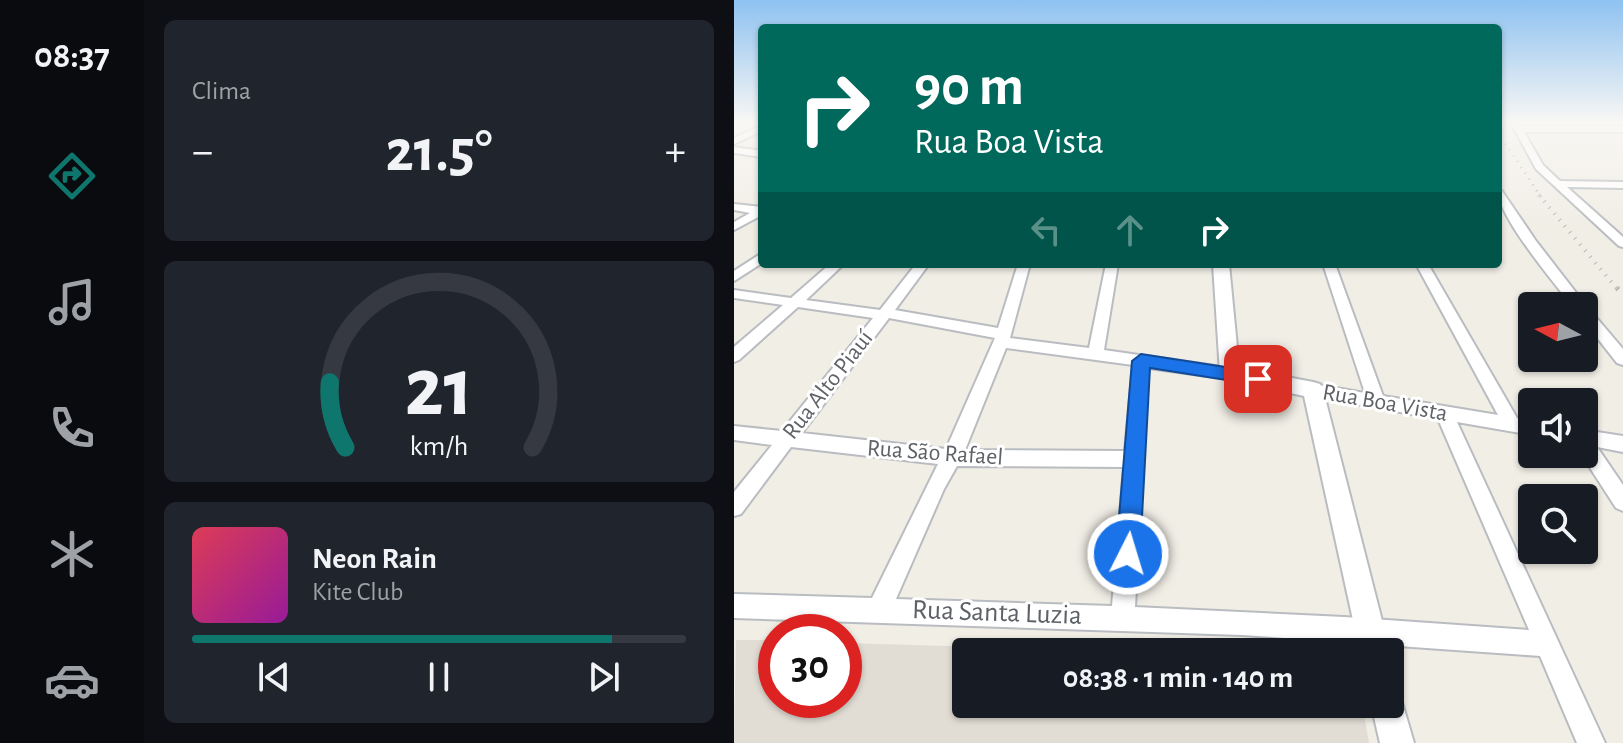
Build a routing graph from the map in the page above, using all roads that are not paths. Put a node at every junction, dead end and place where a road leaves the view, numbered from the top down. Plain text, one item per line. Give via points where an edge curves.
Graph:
1 (1534, 158) edge
2 (1557, 184) junction
3 (1622, 186) edge
4 (734, 207) edge
5 (1503, 207) edge
6 (758, 210) edge
7 (758, 212) edge
8 (734, 227) edge
9 (1623, 243) edge
10 (758, 260) edge
11 (833, 268) edge
12 (920, 268) edge
13 (1023, 268) edge
14 (1111, 268) edge
15 (1221, 268) edge
16 (1330, 268) edge
17 (1424, 268) edge
18 (734, 277) edge
19 (1568, 292) edge
20 (734, 294) edge
21 (793, 302) junction
22 (885, 314) junction
23 (1598, 329) edge
24 (1002, 338) junction
25 (1096, 353) junction
26 (734, 356) edge
27 (1623, 359) edge
28 (1141, 361) junction
29 (1230, 373) junction
30 (1313, 390) junction
31 (1377, 402) junction
32 (1445, 414) junction
33 (1512, 425) junction
34 (1518, 426) edge
35 (734, 433) edge
36 (786, 439) junction
37 (1598, 440) edge
38 (1623, 444) edge
39 (952, 458) junction
40 (1136, 459) junction
41 (1598, 464) edge
42 (1623, 502) edge
43 (734, 507) edge
44 (734, 606) edge
45 (879, 610) junction
46 (1123, 617) junction
47 (1350, 638) edge
48 (1372, 638) edge
49 (1404, 641) edge
50 (1547, 644) junction
51 (1391, 718) edge
52 (1397, 743) edge
53 (1591, 743) edge

1 - 2 street
2 - 3 street
2 - 9 street
4 - 6 street
5 - 19 street
7 - 8 street
10 - 18 street
11 - 21 street
12 - 22 street, Rua Alto Piauí
13 - 24 street
14 - 25 street
15 - 29 street
16 - 31 street
17 - 33 street
20 - 21 street, Rua Boa Vista
21 - 22 street, Rua Boa Vista
21 - 26 street
22 - 24 street, Rua Boa Vista
22 - 36 street, Rua Alto Piauí
23 - 27 street
24 - 25 street, Rua Boa Vista
24 - 39 street
25 - 28 street, Rua Boa Vista
28 - 29 street, Rua Boa Vista
28 - 40 street
29 - 30 street, Rua Boa Vista
30 - 31 street, Rua Boa Vista
30 - 48 street
31 - 32 street, Rua Boa Vista
32 - 33 street, Rua Boa Vista
32 - 50 street
33 - 34 street, Rua Boa Vista
35 - 36 street, Rua São Rafael
36 - 39 street, Rua São Rafael
36 - 43 street, Rua Alto Piauí
37 - 38 street
39 - 40 street, Rua São Rafael
39 - 45 street
40 - 46 street
41 - 42 street
44 - 45 street, Rua Santa Luzia
45 - 46 street, Rua Santa Luzia
46 - 47 street, Rua Santa Luzia
49 - 50 street, Rua Santa Luzia
50 - 53 street
51 - 52 street

